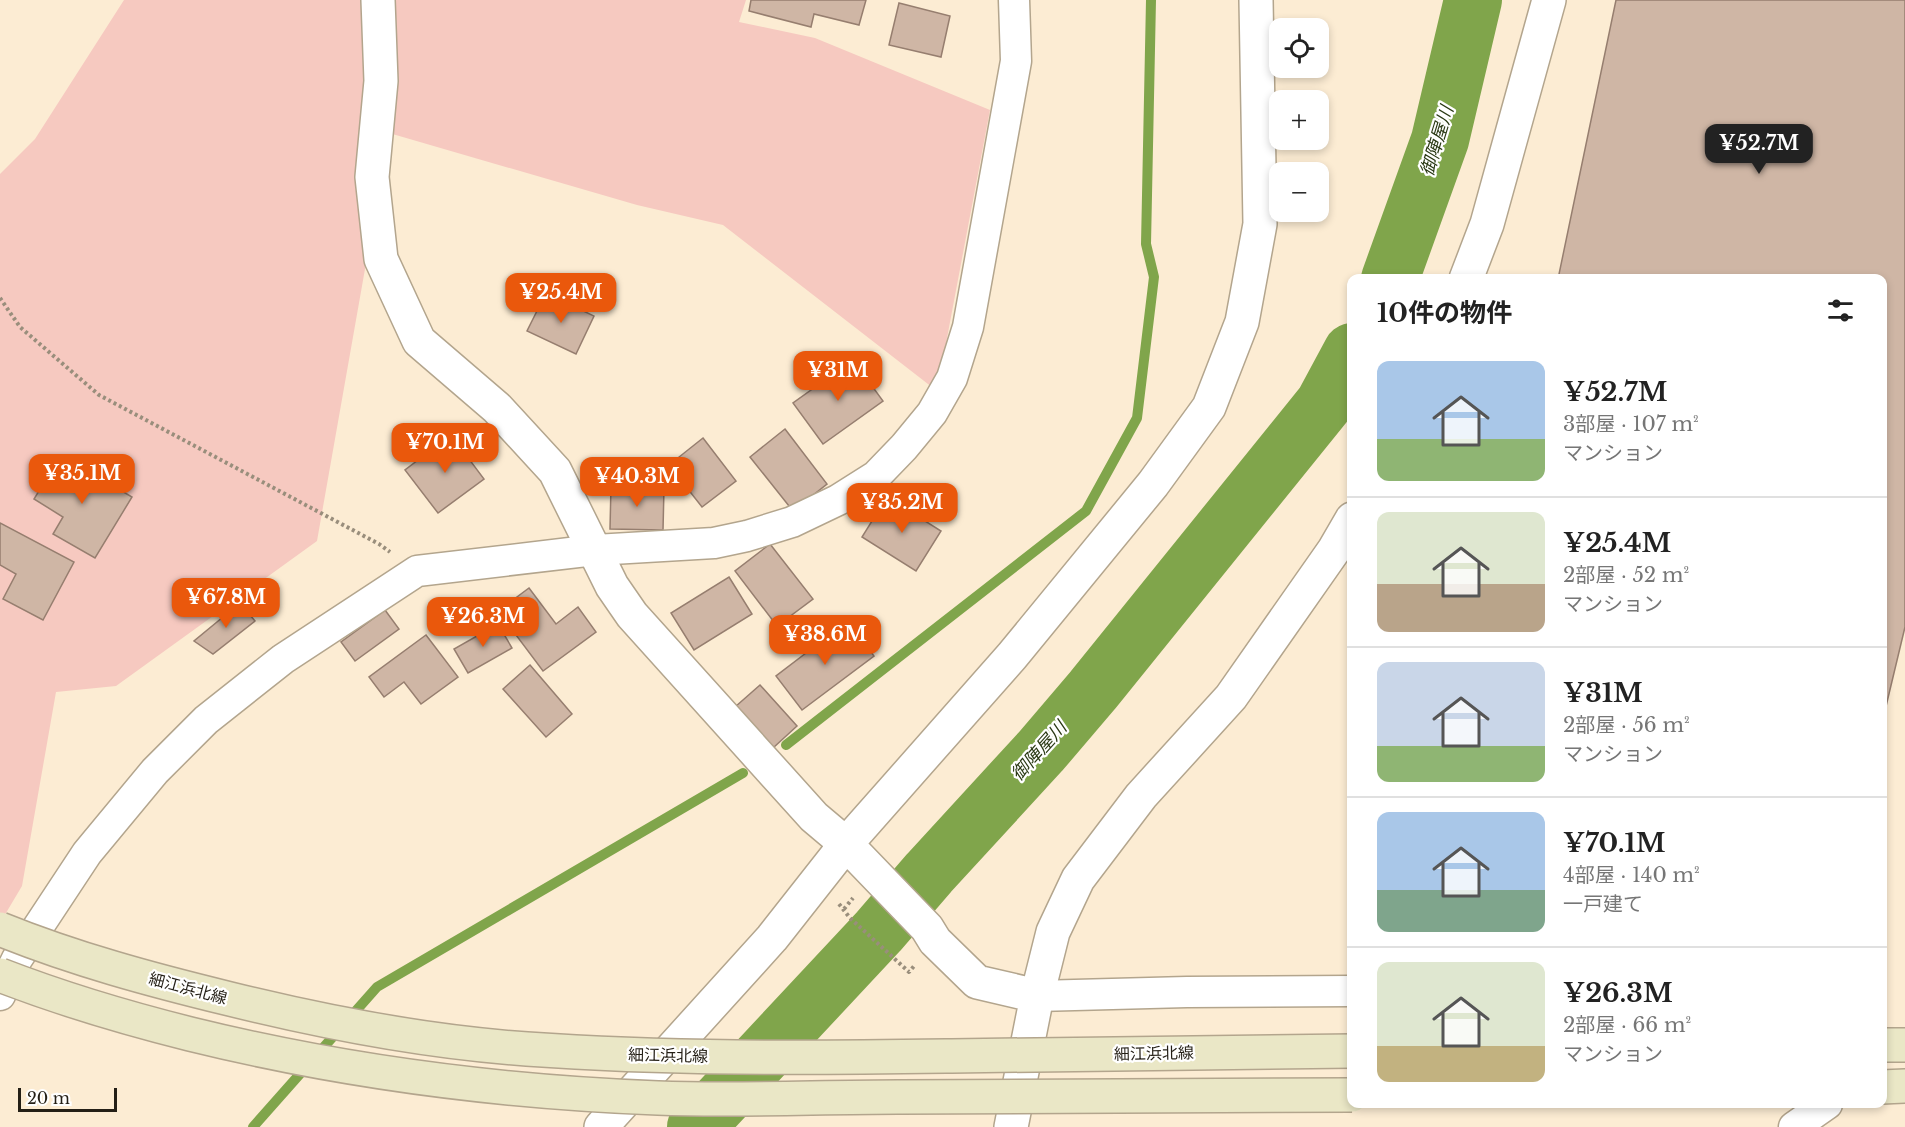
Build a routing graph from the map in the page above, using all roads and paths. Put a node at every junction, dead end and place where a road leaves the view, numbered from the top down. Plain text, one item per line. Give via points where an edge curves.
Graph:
1 (378, 0) edge
2 (1014, 0) edge
3 (1256, 0) edge
4 (1549, 0) edge
5 (1468, 274) edge
6 (0, 298) edge
7 (1347, 528) edge
8 (595, 550) junction
9 (417, 571) junction
10 (846, 844) junction
11 (850, 918) dead end
12 (0, 928) edge
13 (900, 964) dead end
14 (0, 975) edge
15 (1347, 991) edge
16 (0, 995) edge
17 (1036, 996) junction
18 (1887, 1045) edge
19 (1905, 1045) edge
20 (1347, 1051) edge
21 (1905, 1086) edge
22 (1887, 1087) edge
23 (1347, 1095) edge
24 (1821, 1108) edge
25 (601, 1127) edge
26 (1011, 1127) edge
27 (1794, 1127) edge

1 - 8 street via 381,81 372,177 381,259 419,341 497,408 555,471
2 - 8 street via 1016,61 968,327 952,378 932,413 876,476 792,522 714,543
3 - 10 street via 1260,224 1242,322 1209,407 1153,484 1019,647
4 - 5 street via 1487,224
6 - 9 path via 20,327 99,395 379,544
7 - 17 street via 1231,697 1141,796 1078,879 1053,932
8 - 9 street
8 - 10 street via 612,586 632,615 814,817
9 - 16 street via 283,659 206,720 87,853 17,959
10 - 17 street via 977,982
10 - 25 street via 772,938
11 - 13 path
12 - 20 main road, 細江浜北線, bridge via 112,968 335,1024 524,1049 798,1058
14 - 23 main road, bridge via 125,1017 286,1056 386,1074 533,1091 662,1098
15 - 17 street
17 - 26 street
18 - 19 main road
21 - 22 main road
24 - 27 street

